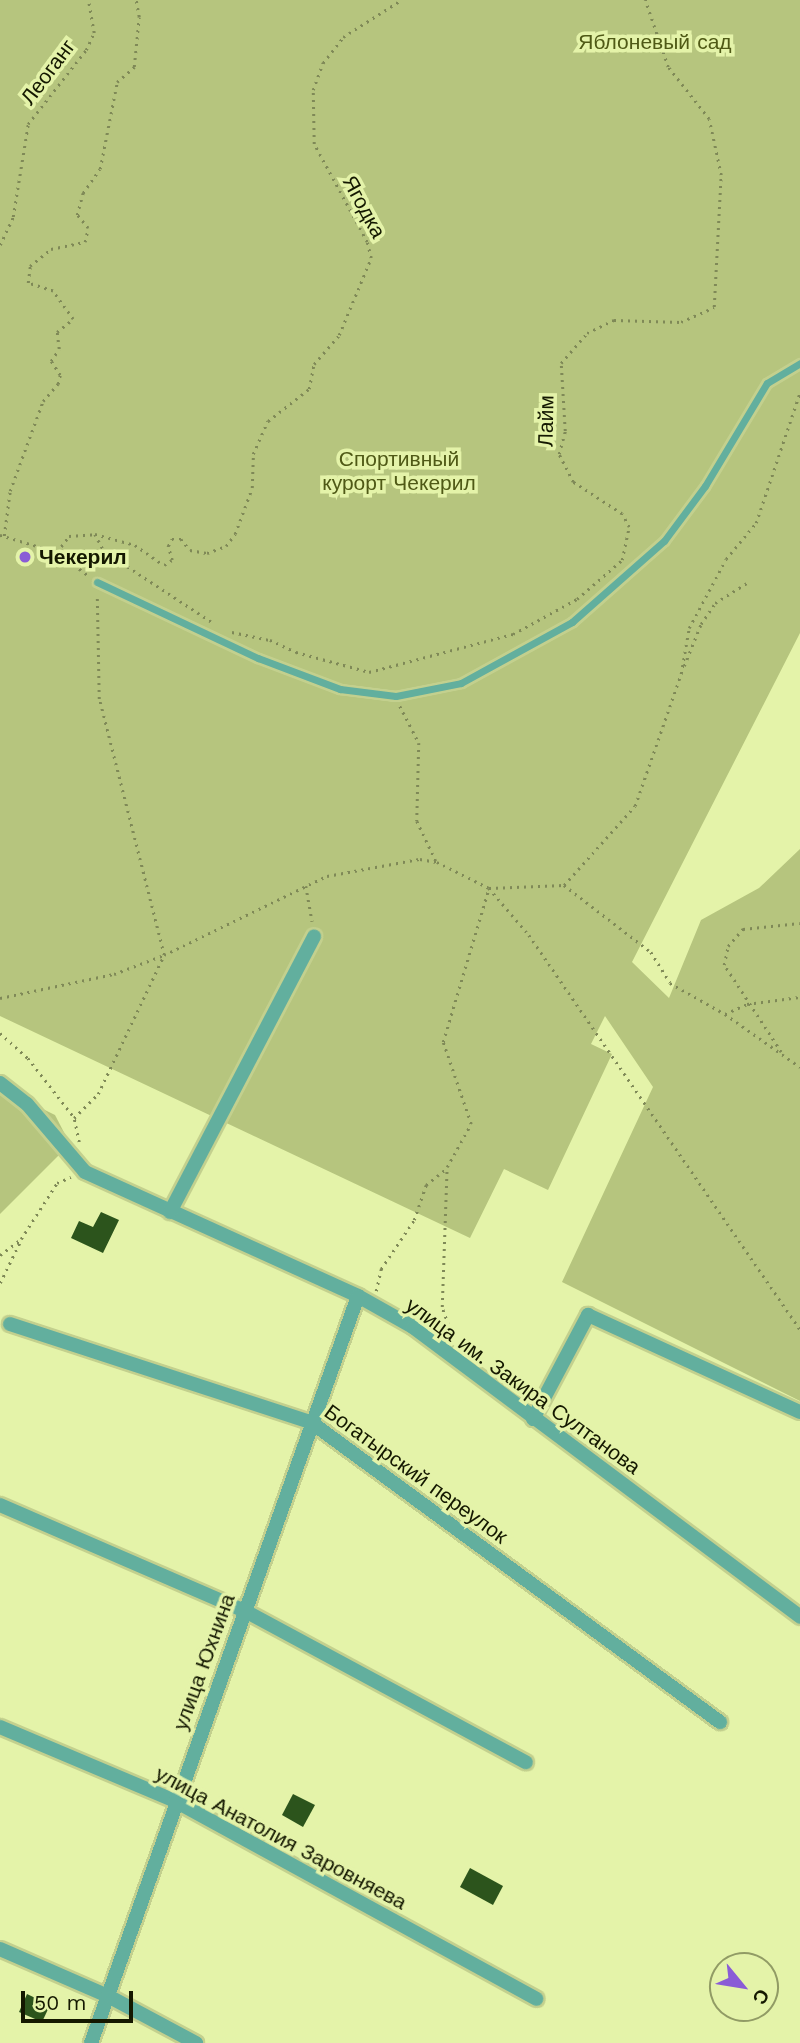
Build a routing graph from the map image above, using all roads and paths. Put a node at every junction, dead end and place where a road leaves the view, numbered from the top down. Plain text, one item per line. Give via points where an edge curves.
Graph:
1 (88, 0) edge
2 (136, 0) edge
3 (401, 0) edge
4 (645, 0) edge
5 (0, 245) edge
6 (800, 363) edge
7 (800, 392) edge
8 (95, 534) junction
9 (2, 536) edge
10 (57, 552) junction
11 (97, 582) junction
12 (747, 583) dead end
13 (214, 624) dead end
14 (225, 631) dead end
15 (681, 674) junction
16 (396, 696) junction
17 (437, 862) junction
18 (564, 885) junction
19 (306, 886) junction
20 (489, 888) junction
21 (800, 923) edge
22 (314, 936) joint
23 (164, 955) junction
24 (800, 997) edge
25 (0, 998) edge
26 (747, 1004) junction
27 (725, 1014) junction
28 (0, 1033) edge
29 (783, 1055) junction
30 (800, 1067) edge
31 (0, 1083) edge
32 (74, 1118) junction
33 (80, 1145) dead end
34 (447, 1167) junction
35 (85, 1172) junction
36 (170, 1212) junction
37 (21, 1239) junction
38 (0, 1255) edge
39 (0, 1283) edge
40 (358, 1296) junction
41 (373, 1304) junction
42 (9, 1324) dead end
43 (800, 1329) edge
44 (455, 1343) dead end
45 (800, 1412) edge
46 (533, 1419) junction
47 (312, 1423) junction
48 (0, 1505) edge
49 (245, 1612) junction
50 (800, 1618) edge
51 (720, 1722) dead end
52 (0, 1727) edge
53 (526, 1762) dead end
54 (175, 1801) junction
55 (0, 1949) edge
56 (108, 1996) junction
57 (536, 1998) dead end
58 (91, 2043) edge
59 (195, 2043) edge

1 - 5 path, Леоганг via 94,33 86,50 28,124 13,217
2 - 9 path via 139,17 134,67 117,82 100,169 83,193 77,215 88,228 85,242 51,249 30,265 28,283 53,291 74,319 57,331 60,349 51,361 60,374 58,384 43,401 10,491
3 - 8 path, Ягодка via 343,37 323,63 313,90 314,144 367,242 371,258 339,335 314,364 309,389 268,422 253,454 252,488 235,534 226,546 207,553 190,550 181,539 172,539 168,545 172,561 164,565 135,545
4 - 14 path, Лайм via 668,67 709,119 720,188 714,307 681,322 614,320 587,333 561,363 565,431 559,454 573,482 622,514 629,527 622,560 577,599 513,634 369,672 270,640
6 - 16 lane via 767,383 705,486 664,541 572,622 461,683
7 - 15 path via 756,523 726,559 689,628
8 - 10 path via 69,536
8 - 13 path via 104,551
9 - 10 path
10 - 11 path
11 - 16 lane via 258,658 340,689
11 - 23 path via 99,699
12 - 15 path via 715,603 701,624
15 - 18 path via 635,806
16 - 17 path via 419,743 417,821
17 - 19 path via 420,859 327,876
17 - 20 path
18 - 20 path
18 - 27 path via 651,953 670,983
19 - 22 path
19 - 23 path
20 - 34 path via 443,1042 471,1124
20 - 43 path via 529,935
21 - 26 path via 743,929 728,946 724,965
22 - 36 street
23 - 25 path via 114,974
23 - 32 path via 98,1094
24 - 26 path
26 - 27 path
26 - 29 path
27 - 29 path
28 - 32 path via 28,1058
29 - 30 path
31 - 35 street via 27,1104
32 - 33 path
34 - 41 path via 426,1185 414,1220 381,1269
34 - 44 path via 442,1307
35 - 36 street, улица им. Закира Султанова
35 - 37 path via 57,1183
36 - 40 street, улица им. Закира Султанова
37 - 38 path
37 - 39 path
40 - 41 street, улица им. Закира Султанова
40 - 47 street, улица Юхнина
41 - 46 street, улица им. Закира Султанова via 413,1327
42 - 47 street, Богатырский переулок
45 - 46 street via 588,1315
46 - 50 street, улица им. Закира Султанова
47 - 49 street, улица Юхнина
47 - 51 street, Богатырский переулок
48 - 49 street
49 - 53 street
49 - 54 street, улица Юхнина
52 - 54 street, улица Анатолия Заровняева
54 - 56 street, улица Юхнина
54 - 57 street, улица Анатолия Заровняева
55 - 56 street
56 - 58 street, улица Юхнина
56 - 59 street

